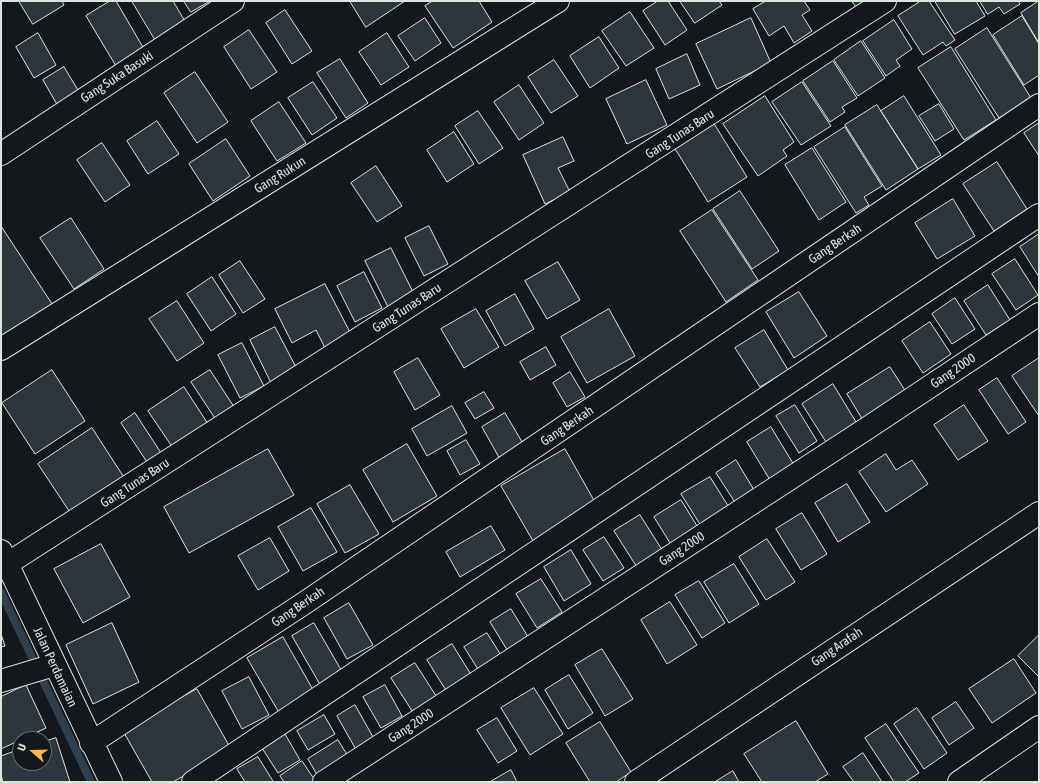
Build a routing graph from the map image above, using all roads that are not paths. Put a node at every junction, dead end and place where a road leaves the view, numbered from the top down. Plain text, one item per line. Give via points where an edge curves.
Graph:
1 (234, 1) edge
2 (558, 1) edge
3 (885, 1) edge
4 (1039, 105) edge
5 (1, 154) edge
6 (1039, 214) edge
7 (1039, 314) edge
8 (1, 349) edge
9 (1039, 512) edge
10 (4, 557) edge
11 (54, 665) junction
12 (1, 681) edge
13 (1039, 727) edge
14 (92, 743) junction
15 (111, 782) edge
16 (193, 782) edge
17 (324, 782) edge
18 (636, 782) edge
19 (959, 782) edge

1 - 5 street, Gang Suka Basuki
2 - 8 street, Gang Rukun
3 - 10 street, Gang Tunas Baru via 808,52
4 - 14 street, Gang Berkah via 304,604
6 - 16 street
7 - 17 street, Gang 2000
9 - 18 street, Gang Arafah
10 - 11 street, Jalan Perdamaian
11 - 12 street
11 - 14 street, Jalan Perdamaian
13 - 19 street
14 - 15 street, Jalan Perdamaian

